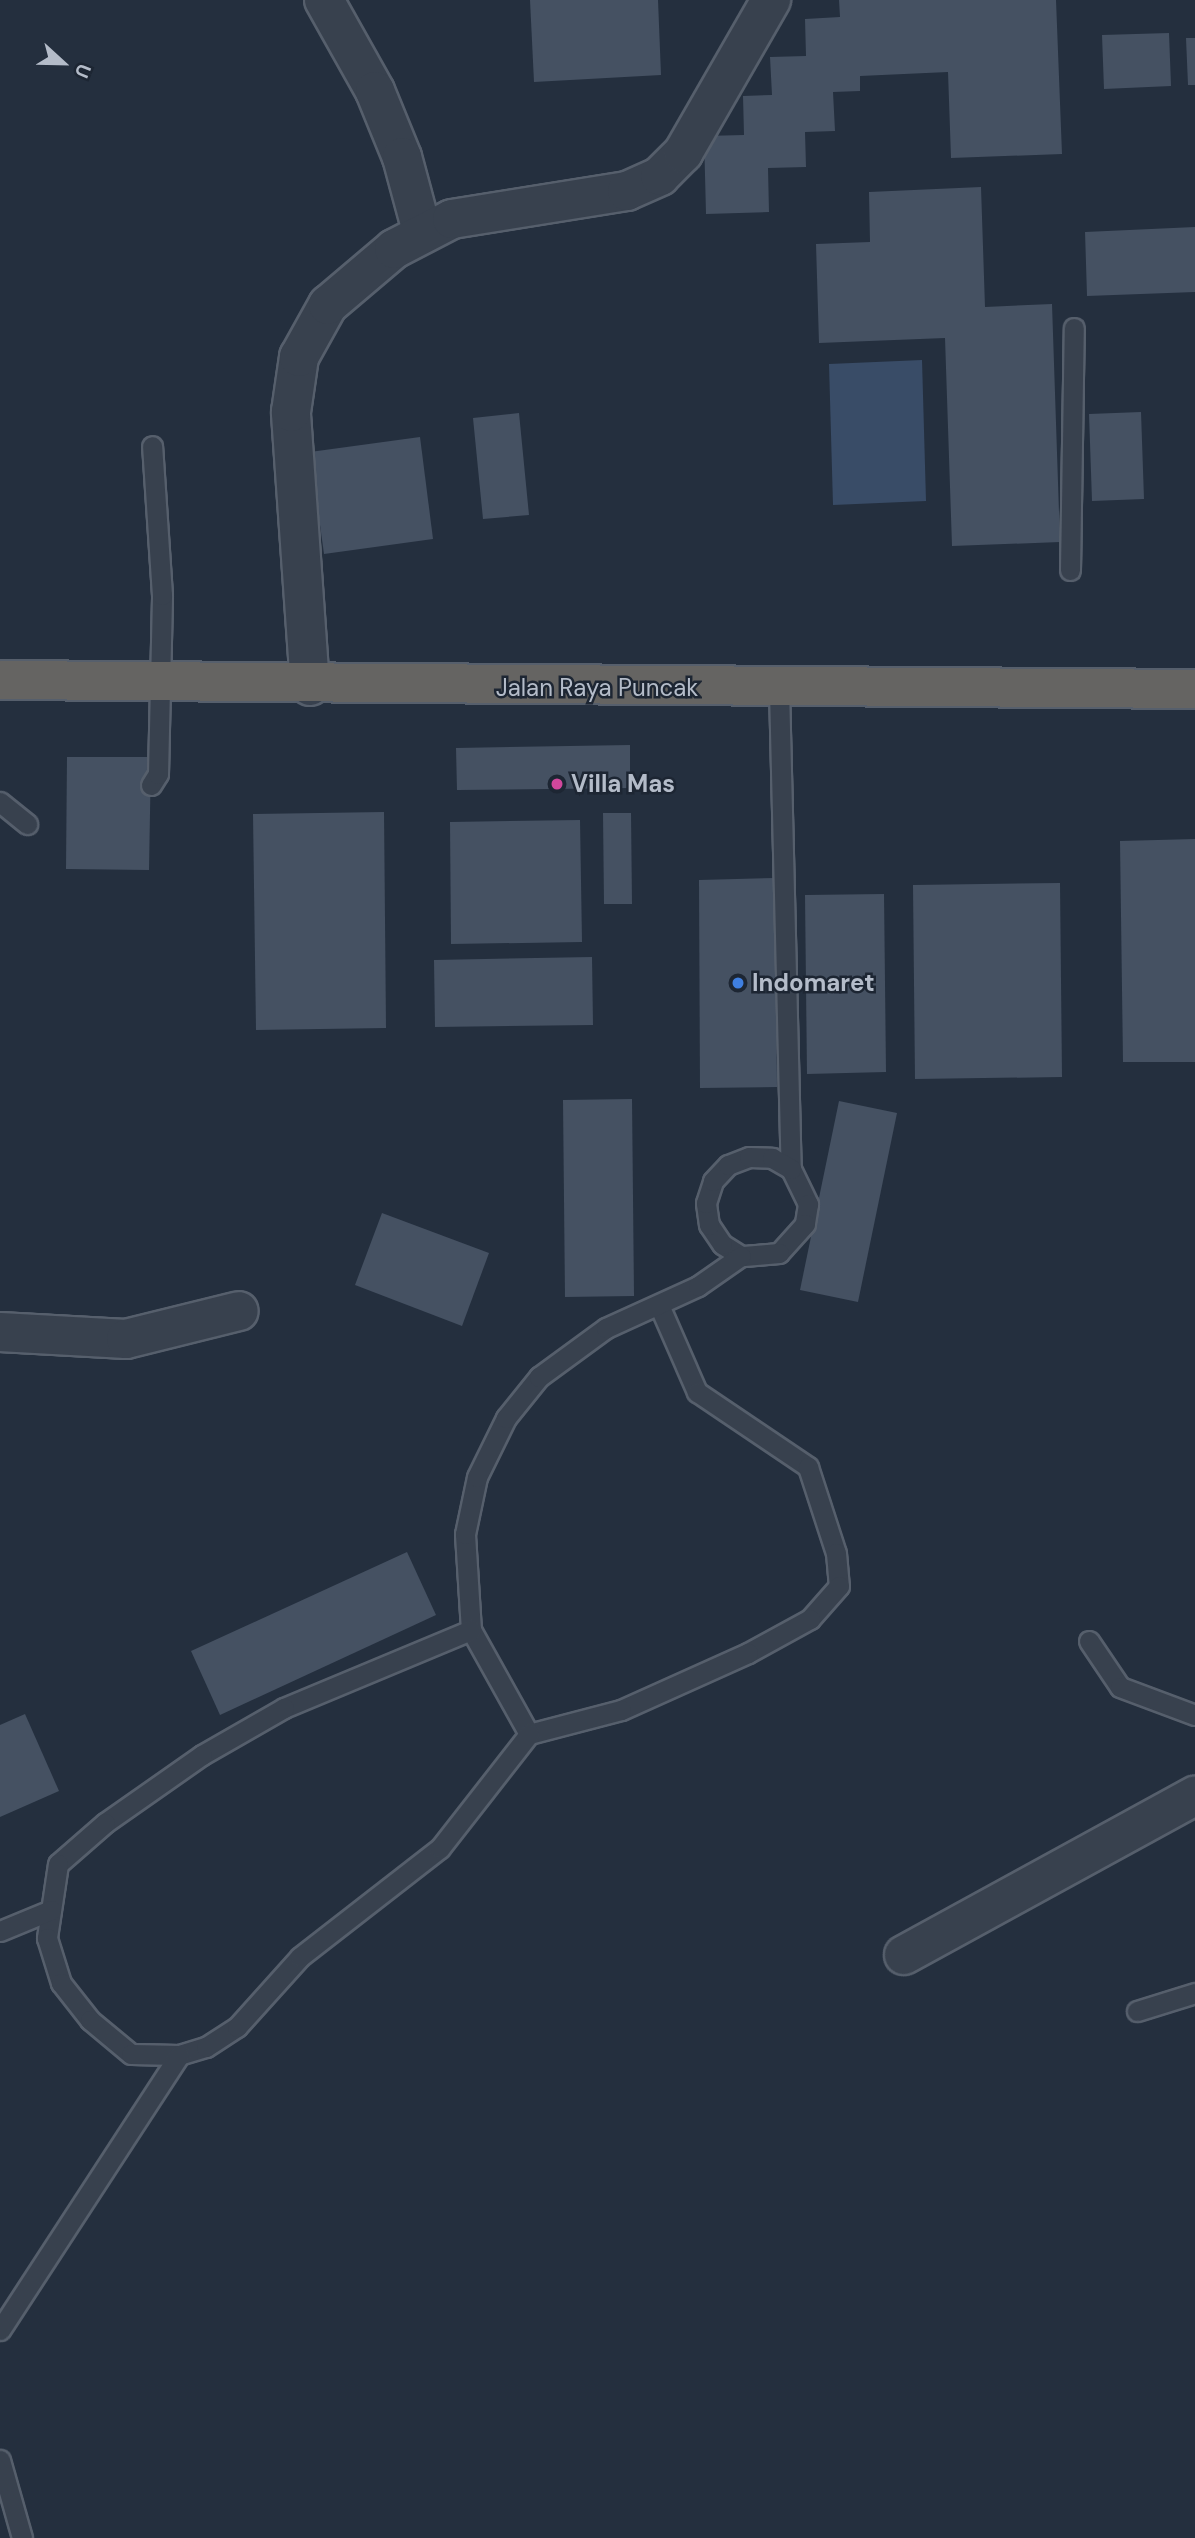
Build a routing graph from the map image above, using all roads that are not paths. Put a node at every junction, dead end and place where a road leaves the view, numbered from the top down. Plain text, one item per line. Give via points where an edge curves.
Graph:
1 (324, 0) edge
2 (771, 0) edge
3 (422, 231) junction
4 (1074, 328) dead end
5 (152, 446) dead end
6 (1070, 570) dead end
7 (0, 680) edge
8 (161, 682) junction
9 (310, 686) junction
10 (779, 689) junction
11 (1195, 689) edge
12 (151, 785) dead end
13 (0, 802) edge
14 (27, 824) dead end
15 (791, 1169) junction
16 (741, 1256) junction
17 (659, 1306) junction
18 (240, 1311) dead end
19 (0, 1332) edge
20 (471, 1630) junction
21 (1089, 1641) dead end
22 (1195, 1715) edge
23 (529, 1734) junction
24 (1195, 1796) edge
25 (51, 1910) junction
26 (0, 1931) edge
27 (904, 1955) dead end
28 (1195, 1993) edge
29 (1137, 2011) dead end
30 (179, 2055) junction
31 (0, 2330) edge
32 (0, 2460) edge
33 (22, 2538) edge

1 - 3 street via 375,91 402,158
2 - 3 street via 683,153 660,176 627,191 488,210
3 - 9 street via 346,285 328,305 299,357 291,412 292,455
4 - 6 lane
5 - 8 lane
7 - 8 highway, Jalan Raya Puncak
8 - 9 highway, Jalan Raya Puncak
8 - 12 lane via 158,774
9 - 10 highway, Jalan Raya Puncak
10 - 11 highway, Jalan Raya Puncak
10 - 15 lane
13 - 14 lane
15 - 16 lane via 808,1204 800,1232 779,1253
15 - 16 lane via 772,1158 749,1157 728,1165 713,1181 706,1203 709,1225 722,1244
16 - 17 lane
17 - 20 lane via 607,1328 566,1355 539,1377 506,1418 469,1508 465,1534
17 - 23 lane via 697,1392 808,1467 836,1553 839,1586 810,1619 748,1653 621,1710
18 - 19 street via 126,1339
20 - 23 lane
20 - 25 lane via 284,1708 202,1755 105,1823 58,1864
21 - 22 lane via 1120,1687
23 - 30 lane via 440,1848 300,1957 228,2036
24 - 27 street
25 - 26 lane
25 - 30 lane via 47,1938 51,1958 76,2005 131,2054
28 - 29 lane
30 - 31 lane
32 - 33 lane

